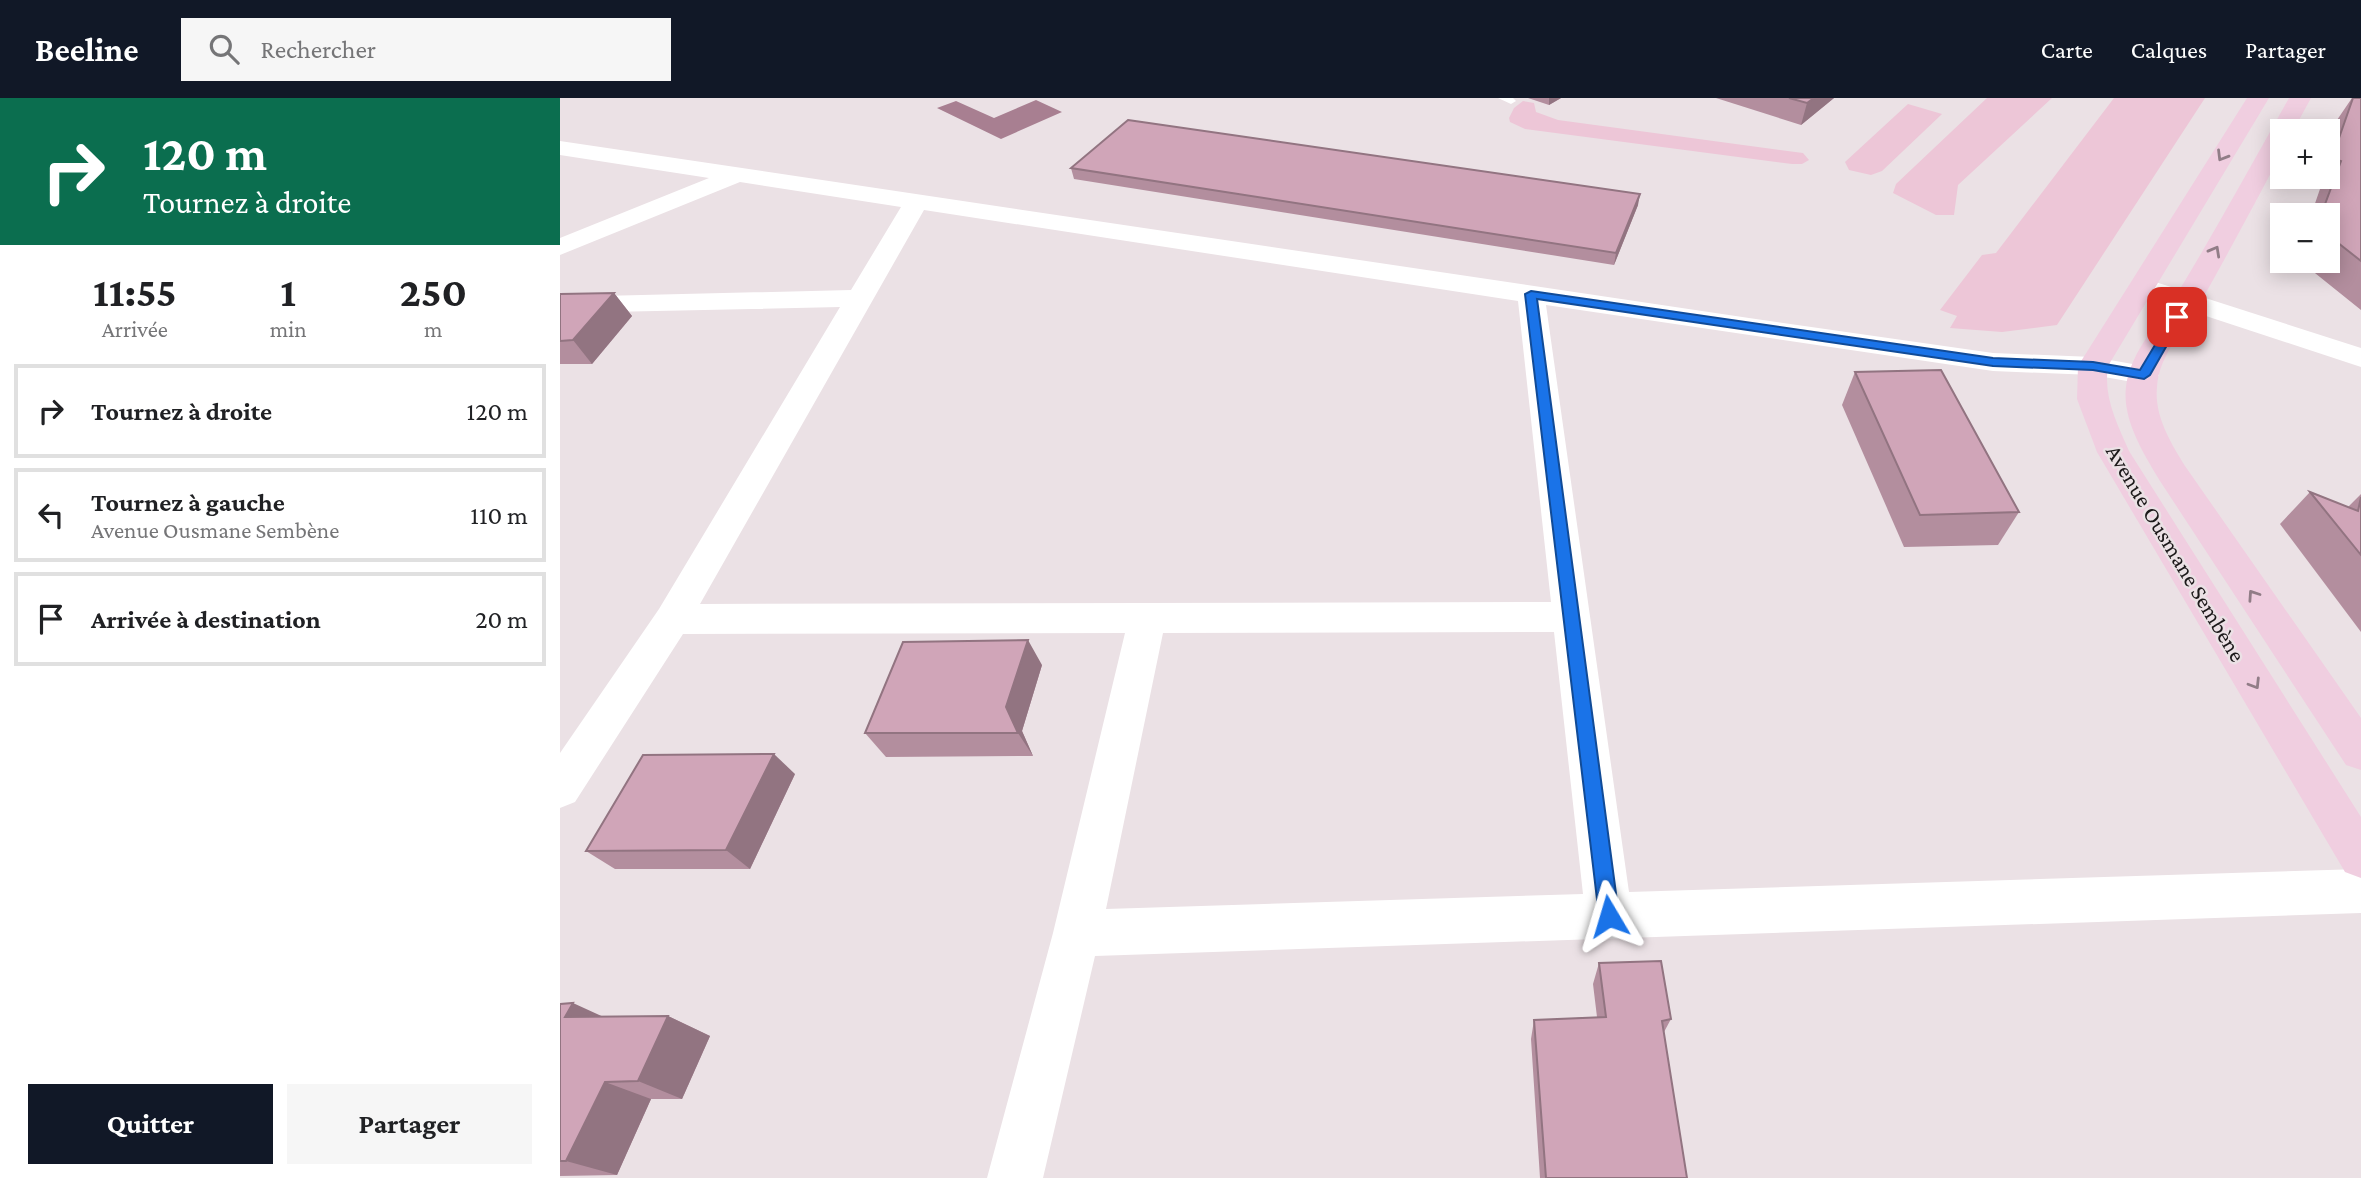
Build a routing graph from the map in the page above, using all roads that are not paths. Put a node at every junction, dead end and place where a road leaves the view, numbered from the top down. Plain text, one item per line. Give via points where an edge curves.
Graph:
1 (2258, 98) edge
2 (2300, 98) edge
3 (560, 148) edge
4 (736, 176) junction
5 (916, 202) junction
6 (560, 247) edge
7 (2143, 286) junction
8 (1531, 294) junction
9 (860, 298) junction
10 (2188, 300) junction
11 (560, 305) edge
12 (2361, 358) edge
13 (2093, 366) junction
14 (2144, 375) junction
15 (1572, 617) junction
16 (1147, 618) junction
17 (671, 620) junction
18 (2361, 752) edge
19 (560, 789) edge
20 (2361, 857) edge
21 (2361, 891) edge
22 (1609, 916) junction
23 (1077, 933) junction
24 (1015, 1178) edge

1 -> 7 main road
10 -> 2 main road, Avenue Ousmane Sembène
3 - 4 street
4 - 5 street
4 - 6 street
5 - 8 street
5 - 9 street
7 - 10 street
7 - 13 main road
8 - 13 street via 1993,362
8 - 15 street
9 - 11 street
9 - 17 street
10 - 12 street
10 - 14 main road, Avenue Ousmane Sembène
13 - 14 street
13 -> 20 main road, Avenue Ousmane Sembène via 2095,410 2113,452
18 -> 14 main road, Avenue Ousmane Sembène via 2172,473 2146,419 2141,398
15 - 16 street
15 - 22 street
16 - 17 street
16 - 23 street
17 - 19 street
21 - 22 street
22 - 23 street
23 - 24 street

